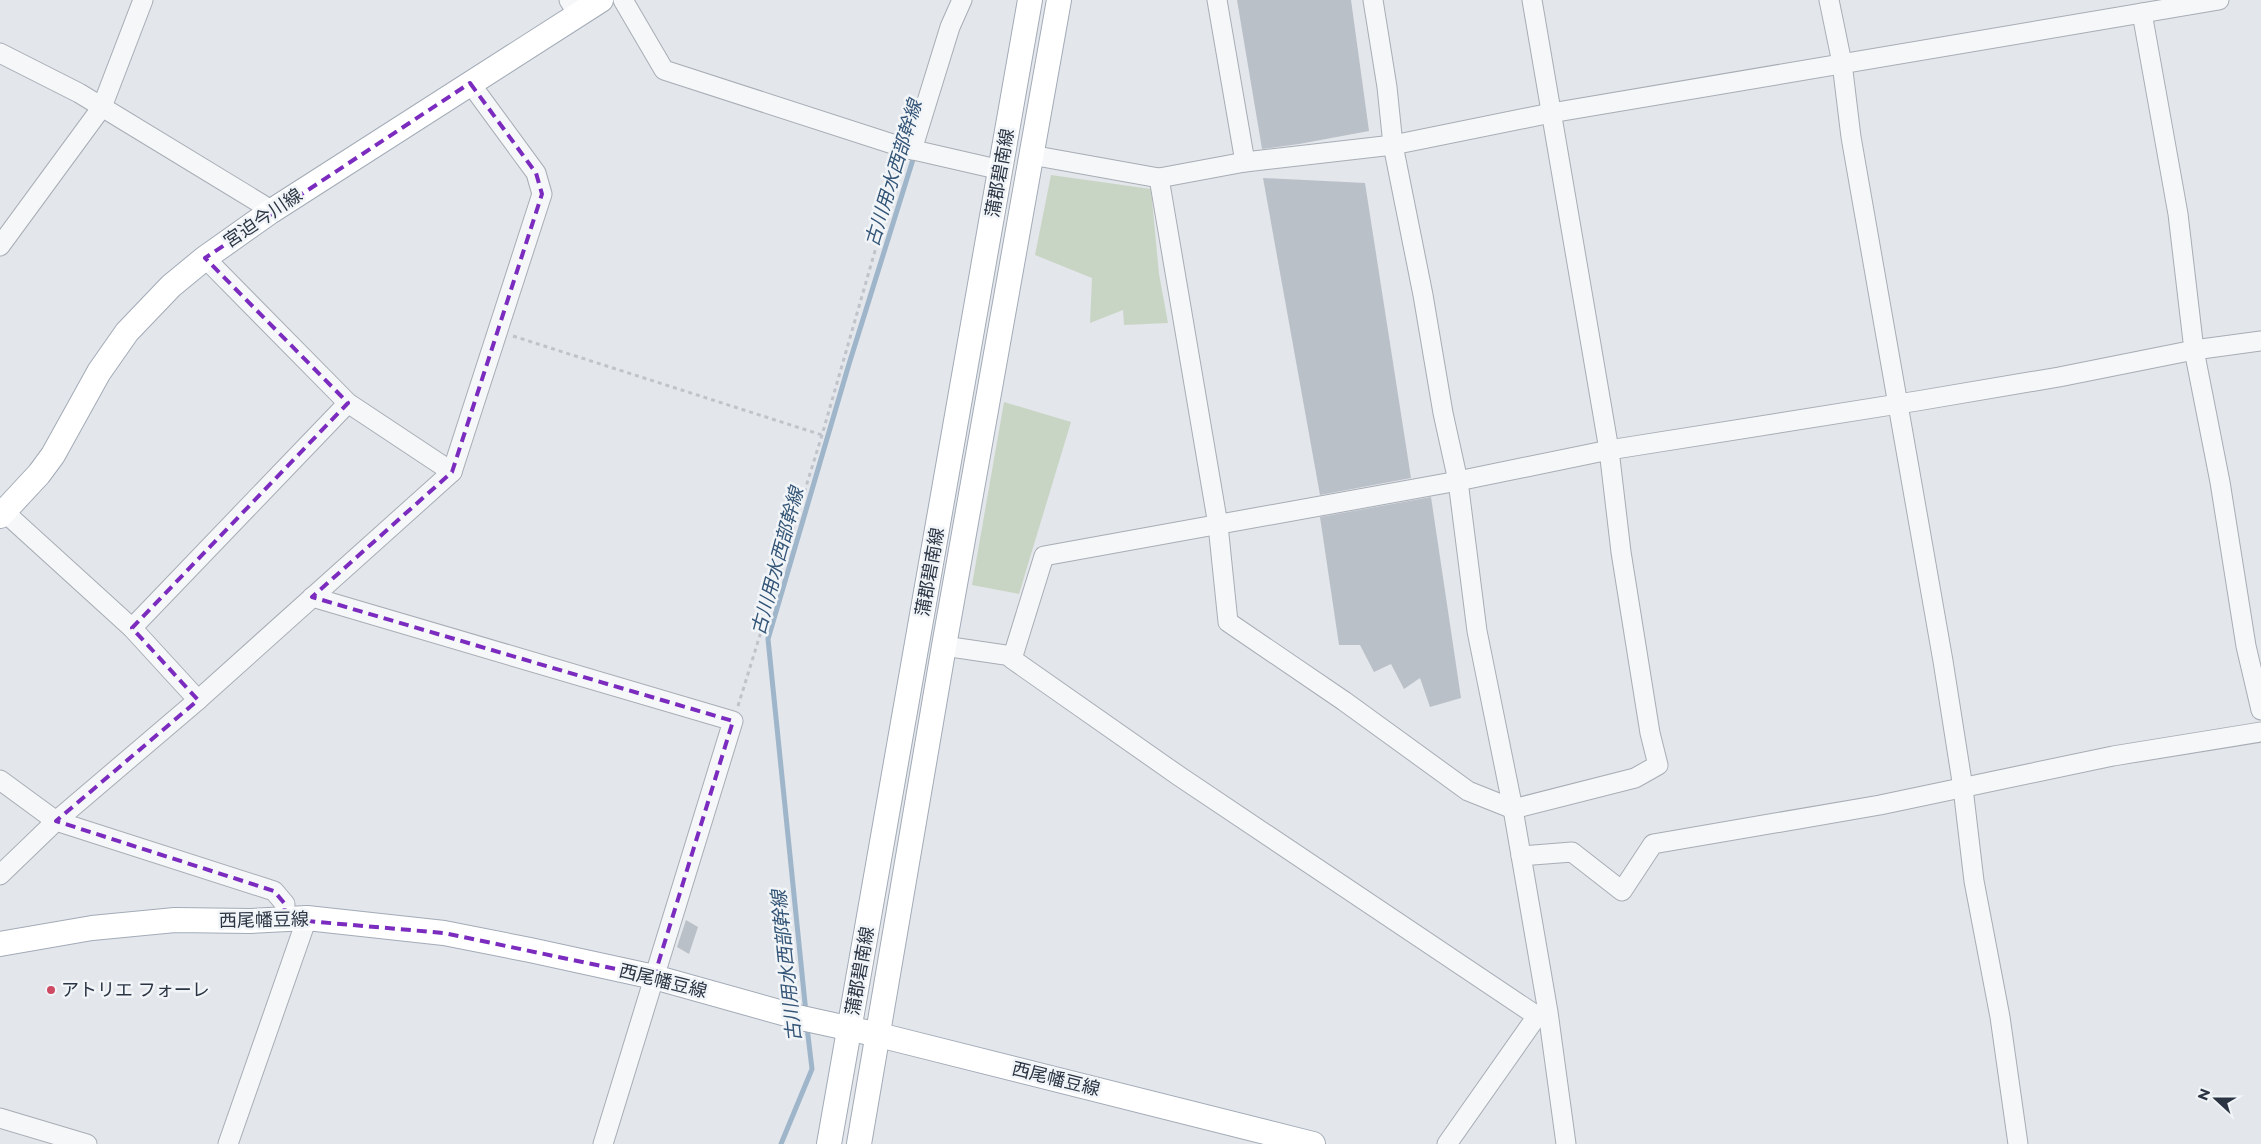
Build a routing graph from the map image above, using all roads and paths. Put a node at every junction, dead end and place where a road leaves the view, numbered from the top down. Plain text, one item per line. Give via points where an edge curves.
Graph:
1 (143, 0) edge
2 (601, 0) edge
3 (623, 0) edge
4 (962, 0) edge
5 (1030, 0) edge
6 (1059, 0) edge
7 (1217, 0) edge
8 (1373, 0) edge
9 (1532, 0) edge
10 (1830, 0) edge
11 (2219, 0) edge
12 (573, 7) edge
13 (2140, 8) edge
14 (0, 53) edge
15 (1842, 63) junction
16 (470, 83) junction
17 (102, 107) junction
18 (1551, 113) junction
19 (1393, 145) junction
20 (908, 149) junction
21 (1031, 155) junction
22 (1244, 162) junction
23 (1001, 170) junction
24 (1159, 178) junction
25 (270, 212) junction
26 (0, 246) edge
27 (205, 258) junction
28 (498, 331) junction
29 (2261, 341) edge
30 (2194, 350) junction
31 (348, 403) junction
32 (1897, 403) junction
33 (822, 435) junction
34 (1609, 450) junction
35 (452, 472) junction
36 (1458, 481) junction
37 (1, 512) edge
38 (1218, 525) junction
39 (312, 597) junction
40 (132, 628) junction
41 (944, 646) junction
42 (1012, 656) junction
43 (198, 700) junction
44 (2261, 710) edge
45 (733, 721) junction
46 (2261, 732) edge
47 (0, 780) edge
48 (1963, 788) junction
49 (1513, 809) junction
50 (56, 821) junction
51 (1521, 856) junction
52 (0, 875) edge
53 (307, 918) junction
54 (284, 919) junction
55 (0, 944) edge
56 (654, 977) junction
57 (1542, 1014) junction
58 (841, 1027) junction
59 (879, 1035) junction
60 (0, 1118) edge
61 (87, 1144) edge
62 (228, 1144) edge
63 (603, 1144) edge
64 (829, 1144) edge
65 (859, 1144) edge
66 (1313, 1144) edge
67 (1447, 1144) edge
68 (1566, 1144) edge
69 (2018, 1144) edge

1 - 17 street
2 - 12 main road, 宮迫今川線
3 - 20 street via 664,70
4 - 20 street
5 - 23 main road, 蒲郡碧南線
6 - 21 main road, 蒲郡碧南線
7 - 22 street
8 - 19 street
9 - 18 street
10 - 15 street
11 - 13 street
12 - 16 main road, 宮迫今川線
13 - 15 street
13 - 30 street via 2178,214
14 - 17 street
15 - 18 street
15 - 32 street via 1851,137
16 - 25 main road, 宮迫今川線
16 - 28 street via 536,173 542,194
17 - 25 street
17 - 26 street
18 - 19 street
18 - 34 street
19 - 22 street
19 - 36 street
20 - 23 street
20 - 33 path
21 - 24 street
21 - 41 main road, 蒲郡碧南線
22 - 24 street
23 - 58 main road, 蒲郡碧南線
24 - 38 street
25 - 27 main road, 宮迫今川線
27 - 31 street
27 - 37 main road, 宮迫今川線 via 171,286 127,332 98,372 54,455
28 - 33 path
28 - 35 street
29 - 30 street
30 - 32 street via 2059,377
30 - 44 street via 2220,482 2246,646
31 - 35 street
31 - 40 street
32 - 34 street
32 - 48 street
33 - 45 path
34 - 36 street
34 - 49 street via 1621,552 1658,766 1635,778
35 - 39 street
36 - 38 street
36 - 49 street via 1478,632
37 - 40 street
38 - 42 street via 1044,556
38 - 49 street via 1228,622 1344,701 1468,792
39 - 43 street
39 - 45 street
40 - 43 street
41 - 42 street
41 - 59 main road, 蒲郡碧南線
42 - 57 street via 1179,776
43 - 50 street
45 - 56 street
46 - 48 street via 2113,756
47 - 50 street
48 - 51 street via 1653,844 1622,891 1572,852
48 - 69 street via 1974,881 2000,1017
49 - 51 street
50 - 52 street
50 - 54 street via 274,891 285,904
51 - 57 street
53 - 54 main road, 西尾幡豆線
53 - 56 main road, 西尾幡豆線 via 444,933
53 - 62 street
54 - 55 main road, 西尾幡豆線 via 175,920 92,928
56 - 58 main road, 西尾幡豆線
56 - 63 street
57 - 67 street
57 - 68 street
58 - 59 main road, 西尾幡豆線
58 - 64 main road, 蒲郡碧南線
59 - 65 main road, 蒲郡碧南線
59 - 66 main road, 西尾幡豆線
60 - 61 street

